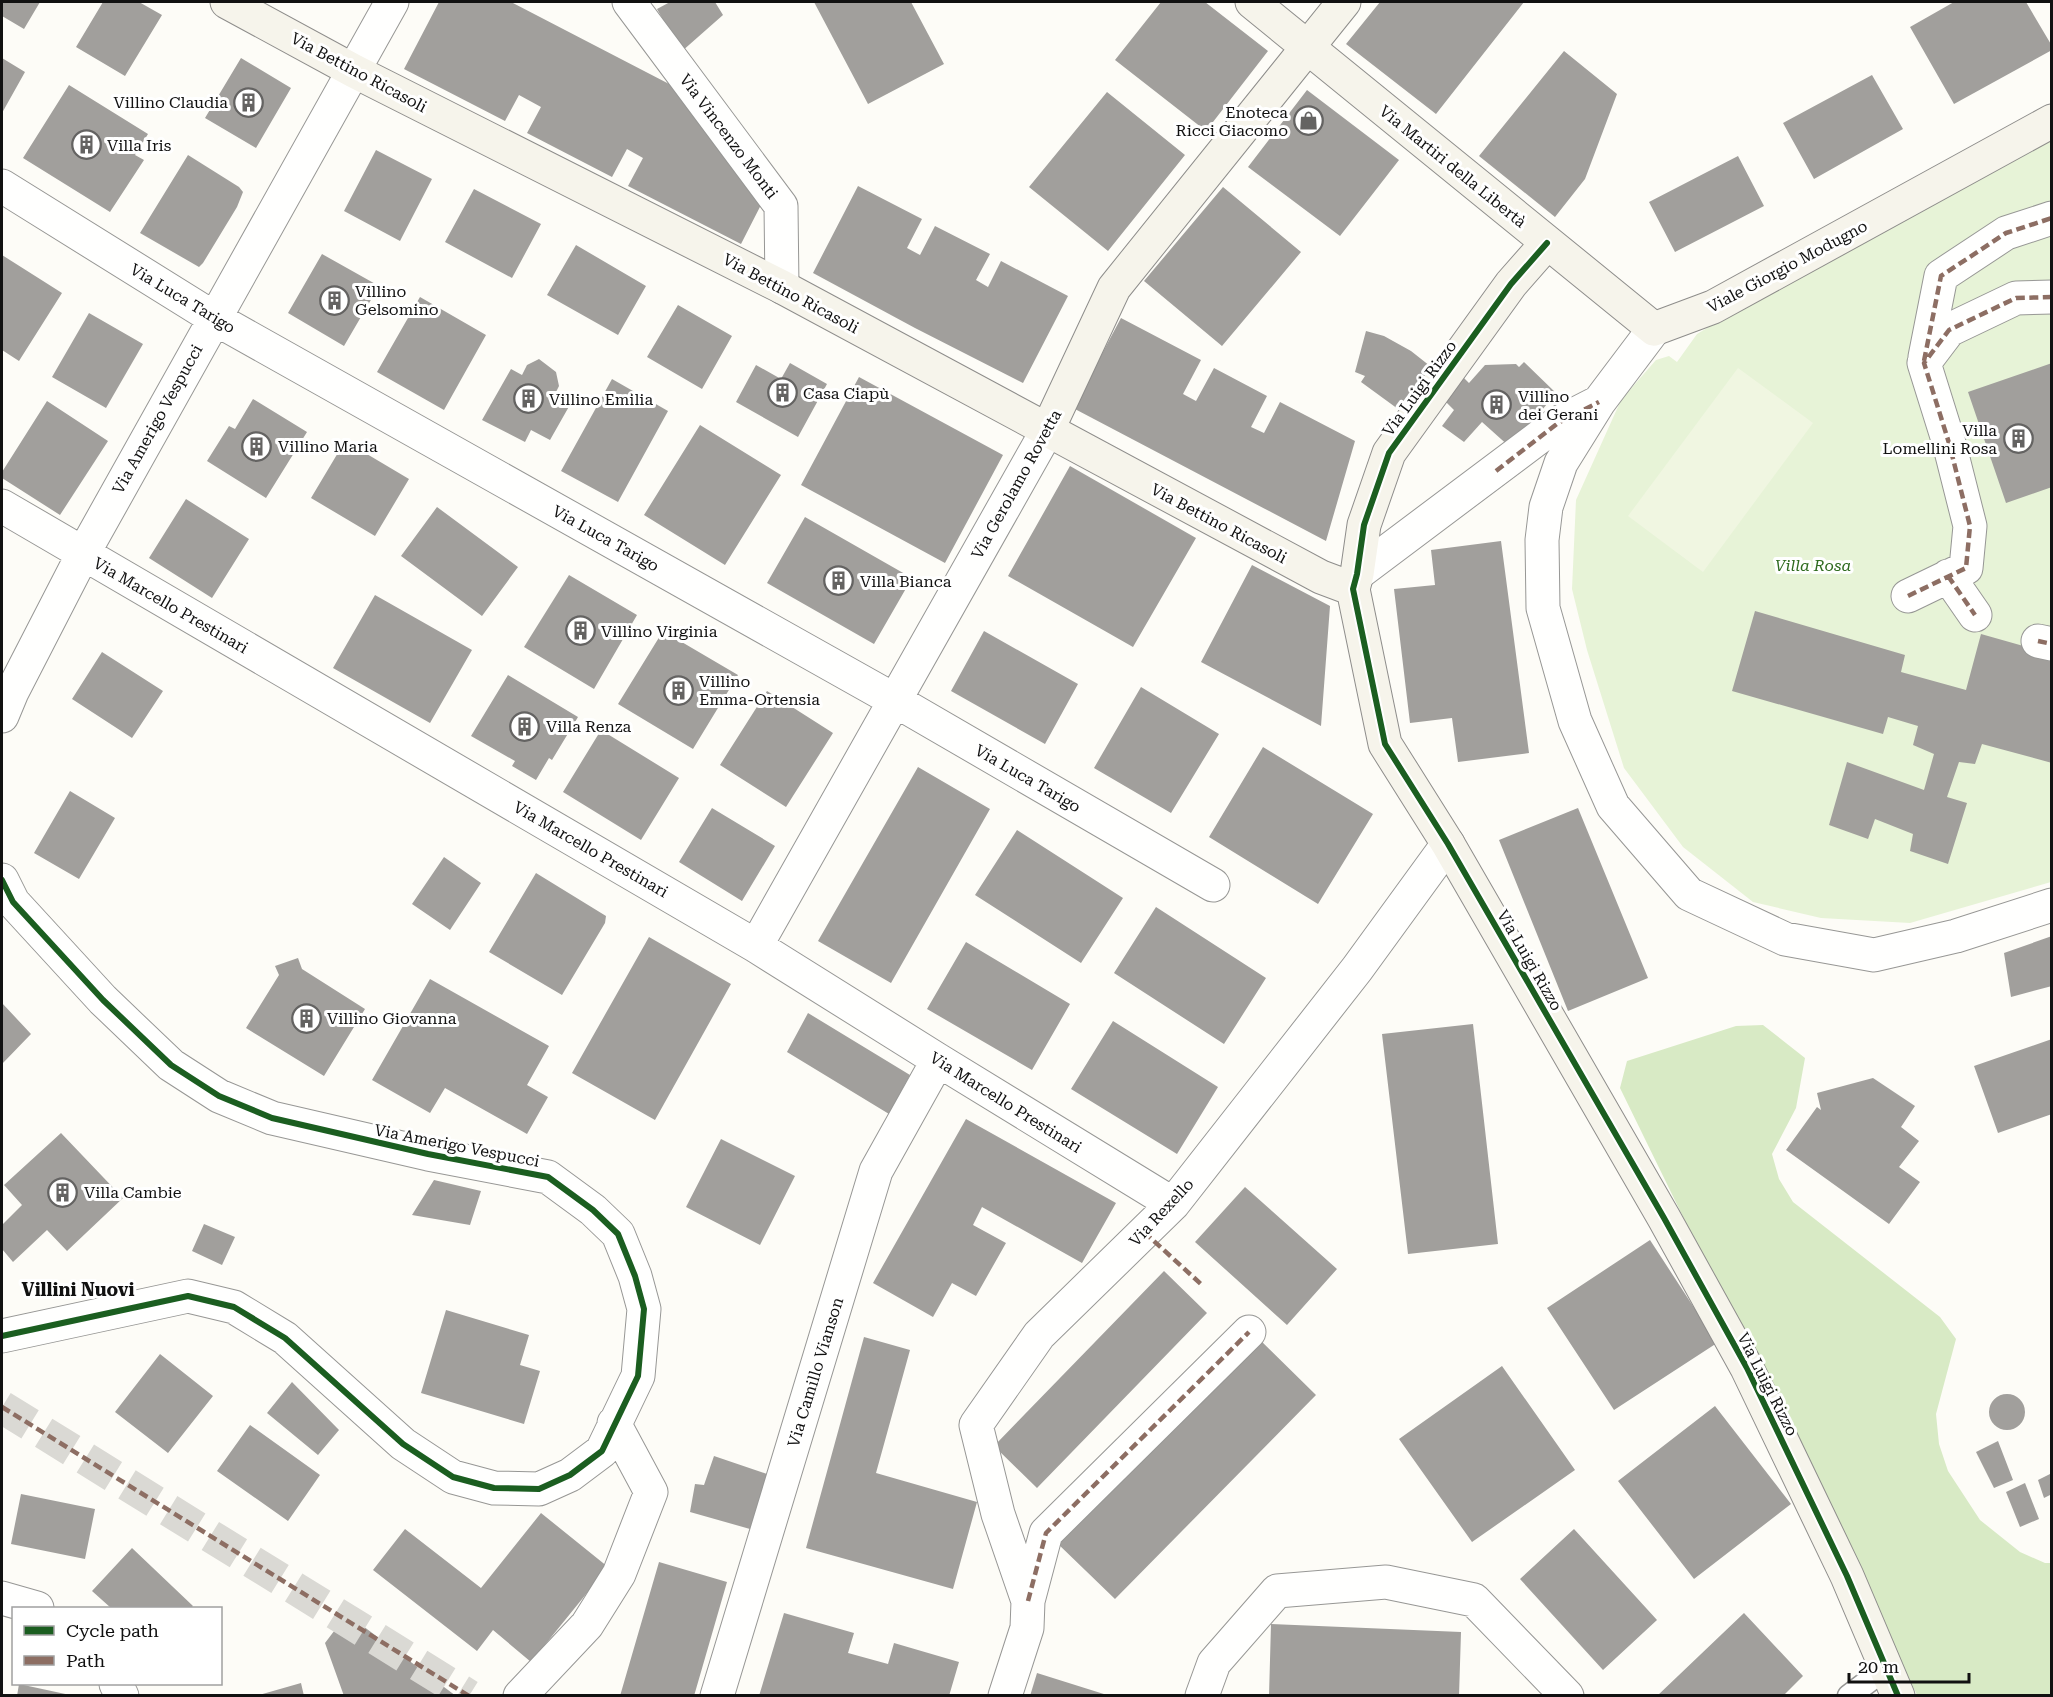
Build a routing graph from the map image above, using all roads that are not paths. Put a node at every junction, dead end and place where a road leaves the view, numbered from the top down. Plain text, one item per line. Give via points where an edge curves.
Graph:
1 (227, 2) edge
2 (392, 2) edge
3 (629, 2) edge
4 (1252, 2) edge
5 (1344, 2) edge
6 (1308, 46) junction
7 (354, 71) junction
8 (2052, 121) edge
9 (2, 186) edge
10 (2052, 218) edge
11 (1547, 243) junction
12 (782, 287) junction
13 (2052, 297) edge
14 (214, 318) junction
15 (1654, 329) junction
16 (1924, 363) junction
17 (1599, 402) junction
18 (1047, 431) junction
19 (2, 506) edge
20 (83, 554) junction
21 (1948, 576) junction
22 (1355, 581) junction
23 (1908, 596) dead end
24 (1974, 615) dead end
25 (896, 701) junction
26 (2, 716) edge
27 (1448, 844) junction
28 (2, 880) edge
29 (1213, 885) dead end
30 (2052, 906) edge
31 (756, 946) junction
32 (938, 1060) junction
33 (1173, 1204) junction
34 (1249, 1332) dead end
35 (2, 1336) edge
36 (614, 1424) junction
37 (2, 1598) edge
38 (1028, 1601) junction
39 (34, 1607) edge
40 (1892, 1682) edge
41 (520, 1695) edge
42 (717, 1695) edge
43 (1005, 1695) edge
44 (1203, 1695) edge
45 (1567, 1695) edge
46 (1849, 1695) edge

1 - 7 street, Via Bettino Ricasoli
2 - 7 street, Via Amerigo Vespucci
3 - 12 street, Via Vincenzo Monti via 781,206
4 - 6 street, Via Martiri della Libertà
5 - 6 street, Via Gerolamo Rovetta
6 - 11 street, Via Martiri della Libertà
6 - 18 street, Via Gerolamo Rovetta via 1114,288
7 - 12 street, Via Bettino Ricasoli
7 - 14 street, Via Amerigo Vespucci
8 - 15 street, Viale Giorgio Modugno via 1713,307
9 - 14 street, Via Luca Tarigo
10 - 16 street via 2006,233 1941,276
11 - 15 street, Via Martiri della Libertà
11 - 22 street, Via Luigi Rizzo via 1511,284 1389,453 1364,525
12 - 18 street, Via Bettino Ricasoli
13 - 16 street via 2016,298 1949,330
14 - 20 street, Via Amerigo Vespucci
14 - 25 street, Via Luca Tarigo
15 - 17 street
16 - 21 street via 1970,526 1965,568
17 - 22 street via 1558,423
17 - 30 street via 1561,463 1546,507 1542,540 1543,608 1575,721 1612,806 1689,894 1785,939 1874,955 1956,936
18 - 22 street, Via Bettino Ricasoli via 1321,577
18 - 25 street, Via Gerolamo Rovetta
19 - 20 street, Via Marcello Prestinari
20 - 26 street, Via Amerigo Vespucci
20 - 31 street, Via Marcello Prestinari
21 - 23 street
21 - 24 street
22 - 27 street, Via Luigi Rizzo via 1385,744
25 - 29 street, Via Luca Tarigo
25 - 31 street, Via Gerolamo Rovetta
27 - 33 street, Via Rexello via 1357,969
27 - 40 street, Via Luigi Rizzo via 1747,1368 1847,1576
28 - 36 street, Via Amerigo Vespucci via 13,902 103,1000 171,1065 219,1096 272,1118 428,1154 548,1176 593,1210 618,1234 644,1309 638,1376
31 - 32 street, Via Marcello Prestinari
32 - 33 street, Via Marcello Prestinari
32 - 42 street, Via Camillo Vianson via 876,1171
33 - 38 street, Via Rexello via 1039,1335 976,1425 998,1514
34 - 38 street, Via Rexello via 1046,1533
35 - 36 street, Via Amerigo Vespucci via 188,1296 234,1306 285,1338 403,1444 453,1477 494,1488 538,1489 570,1475 602,1451
36 - 41 street via 651,1492 619,1574 587,1625
37 - 39 street
38 - 43 street, Via Rexello via 1027,1628
40 - 46 lane
44 - 45 street via 1214,1664 1277,1591 1386,1582 1474,1600

